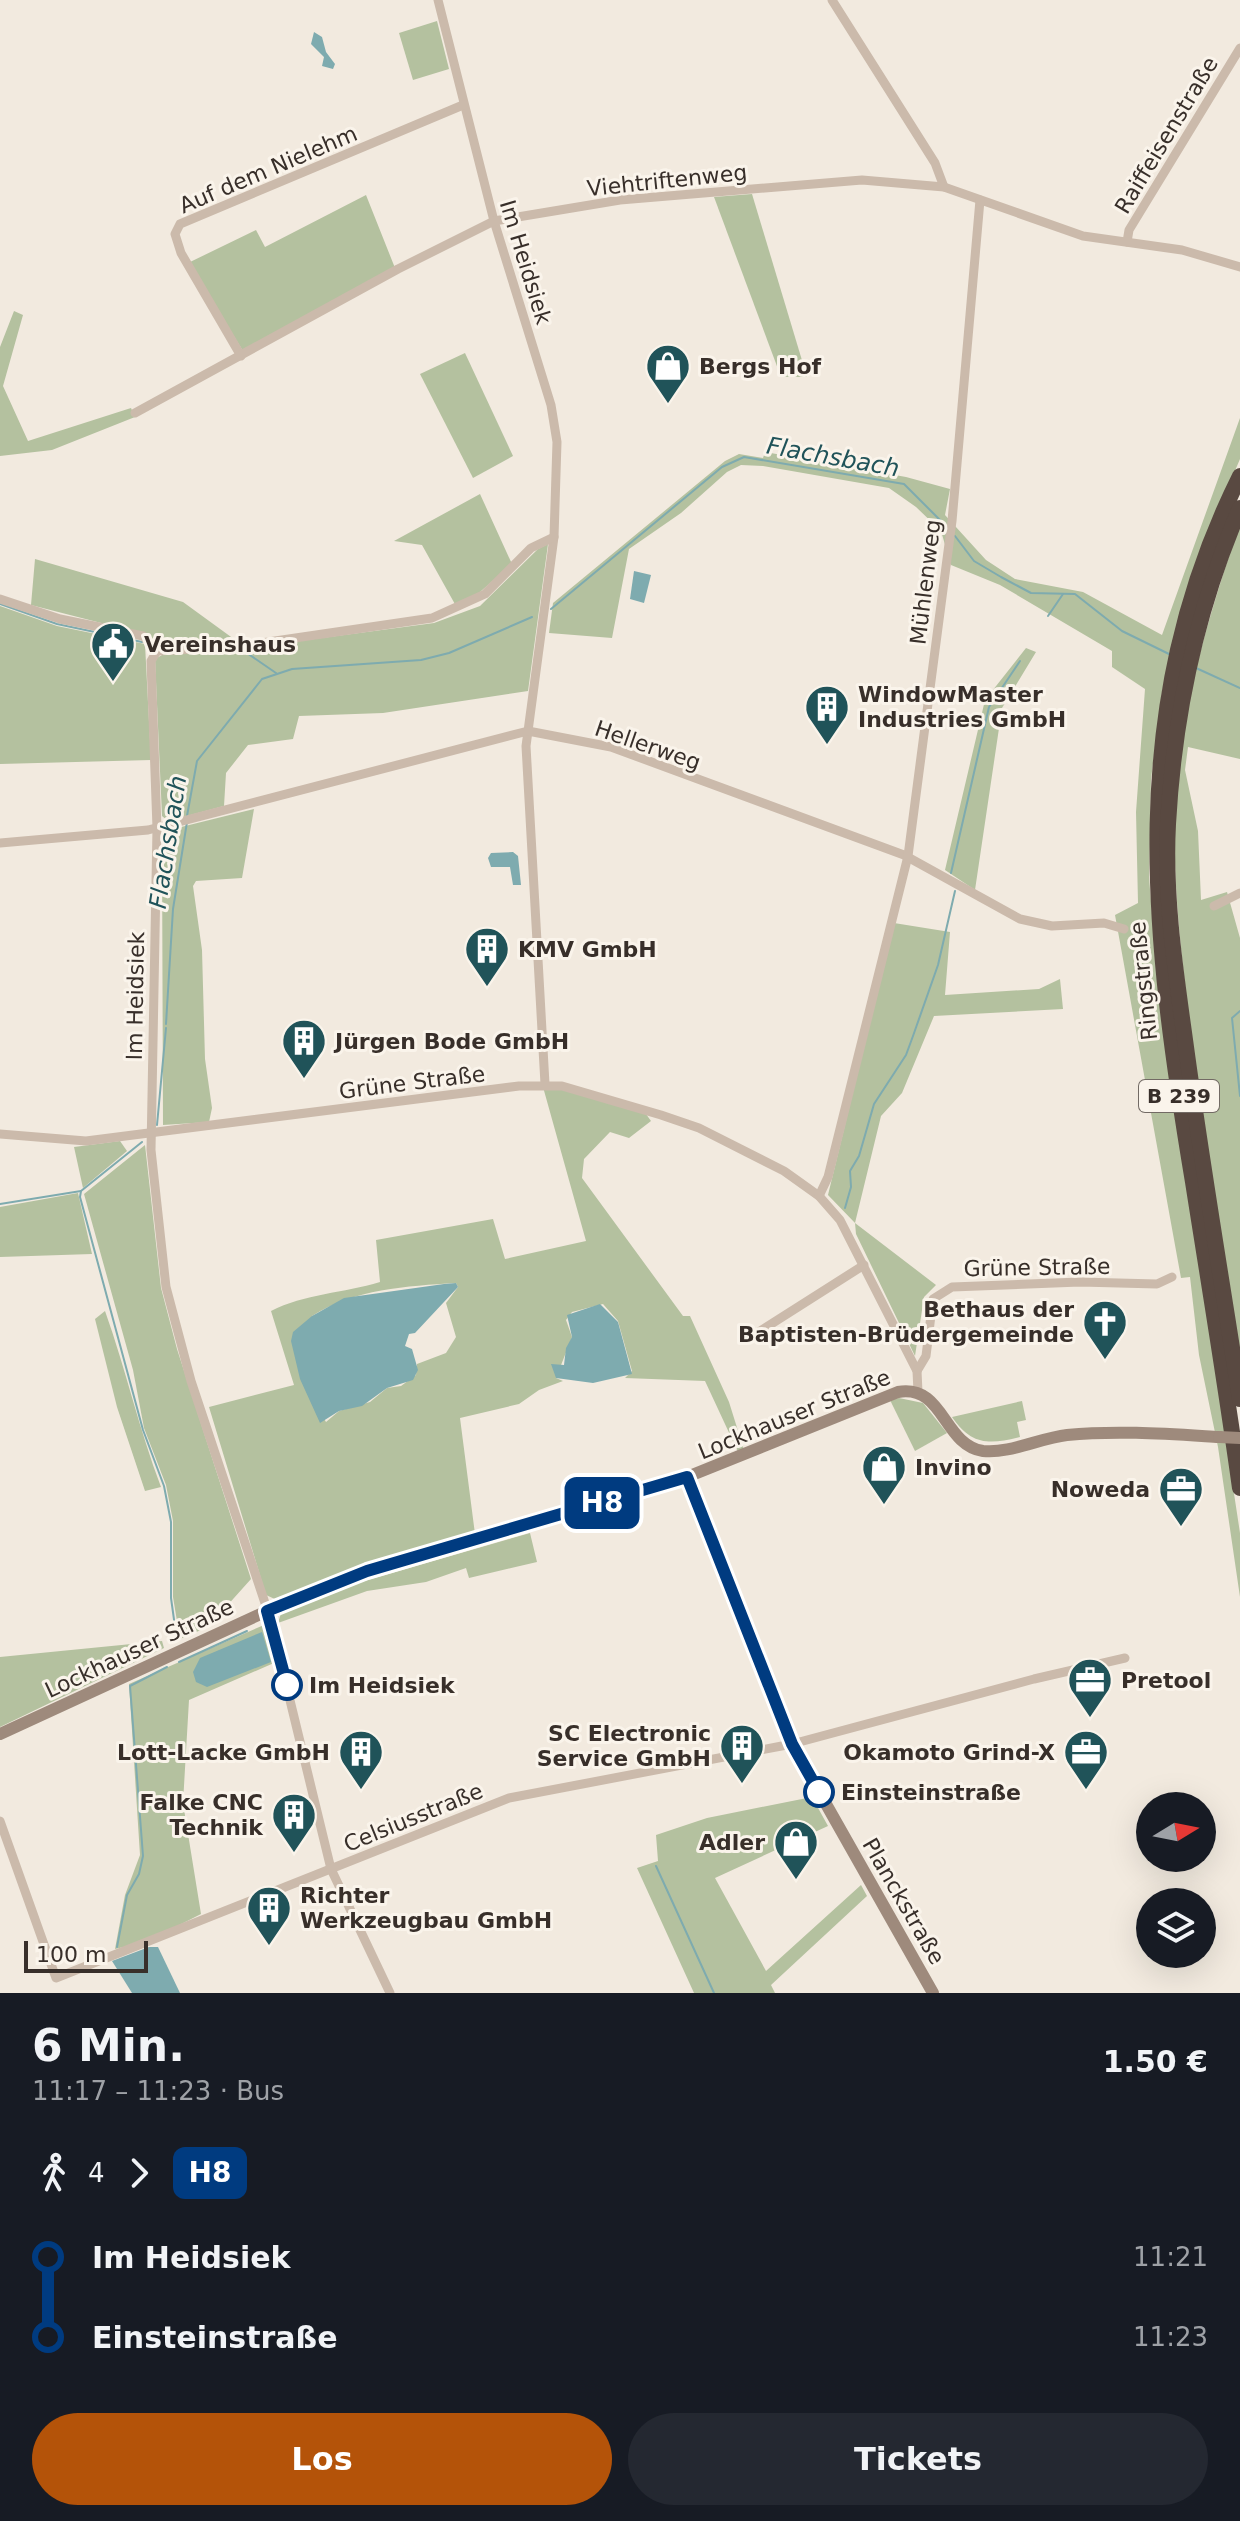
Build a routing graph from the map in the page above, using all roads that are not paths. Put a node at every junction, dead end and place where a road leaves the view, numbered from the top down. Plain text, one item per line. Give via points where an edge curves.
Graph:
1 (438, 0) edge
2 (832, 0) edge
3 (1240, 48) edge
4 (463, 105) junction
5 (944, 187) junction
6 (980, 200) junction
7 (494, 221) junction
8 (1127, 242) junction
9 (1240, 267) edge
10 (241, 356) junction
11 (135, 413) dead end
12 (1240, 476) edge
13 (1240, 508) edge
14 (554, 537) junction
15 (0, 599) edge
16 (1188, 637) junction
17 (157, 651) junction
18 (1174, 705) junction
19 (528, 731) junction
20 (157, 828) junction
21 (0, 843) edge
22 (908, 856) junction
23 (1240, 893) edge
24 (1214, 906) dead end
25 (1124, 929) dead end
26 (545, 1084) junction
27 (150, 1133) junction
28 (0, 1134) edge
29 (819, 1196) junction
30 (864, 1265) junction
31 (1172, 1277) dead end
32 (757, 1333) dead end
33 (917, 1371) junction
34 (918, 1392) junction
35 (1240, 1399) edge
36 (1240, 1438) edge
37 (687, 1477) junction
38 (1240, 1488) edge
39 (267, 1611) junction
40 (1125, 1658) dead end
41 (0, 1734) edge
42 (792, 1744) junction
43 (0, 1821) edge
44 (331, 1869) junction
45 (390, 1993) edge
46 (933, 1993) edge

1 - 4 street, Im Heidsiek
2 - 5 street via 935,163
3 - 8 street, Raiffeisenstraße via 1129,230
4 - 7 street, Im Heidsiek
4 - 10 street, Auf dem Nielehm via 180,224 175,234 181,253
5 - 6 street, Viehtriftenweg
5 - 7 street, Viehtriftenweg via 862,180 620,200
6 - 8 street, Viehtriftenweg via 1083,236
6 - 22 street, Mühlenweg via 952,521
7 - 10 street, Viehtriftenweg
7 - 14 street, Im Heidsiek via 554,418
8 - 9 street, Viehtriftenweg via 1182,250
10 - 11 street, Viehtriftenweg
12 - 16 highway, Ringstraße / B 239 via 1205,559
13 - 16 highway, Ringstraße / B 239
14 - 17 street via 531,548 485,594 432,618 233,647
14 - 19 street, Im Heidsiek
15 - 17 street via 60,619 143,636
16 - 18 highway, Ringstraße / B 239
17 - 20 street, Im Heidsiek via 151,661
18 - 35 highway, Ringstraße / B 239 via 1168,827 1175,965
18 - 38 highway, Ringstraße / B 239 via 1155,828 1162,968
19 - 20 street, Hellerweg
19 - 22 street, Hellerweg via 611,747
19 - 26 street, Im Heidsiek
20 - 21 street, Hellerweg
20 - 27 street, Im Heidsiek
22 - 25 street, Hellerweg via 1020,919 1052,926 1104,923
22 - 29 street, Mühlenweg
23 - 24 street
26 - 27 street, Grüne Straße
26 - 29 street, Grüne Straße via 699,1128 767,1161
27 - 28 street, Grüne Straße via 70,1142
27 - 39 street, Im Heidsiek via 166,1287 191,1381
29 - 30 street, Grüne Straße via 840,1220
30 - 32 street
30 - 33 street, Grüne Straße
31 - 33 street, Grüne Straße via 1157,1284 952,1287 933,1299 926,1356
33 - 34 street, Grüne Straße
34 - 36 street, Lockhauser Straße, bridge via 938,1408 959,1439 984,1451 1080,1434
34 - 37 street, Lockhauser Straße via 892,1393
37 - 39 street, Lockhauser Straße via 367,1571
37 - 42 street, Planckstraße
39 - 41 street, Lockhauser Straße
39 - 44 street, Im Heidsiek
40 - 42 street
42 - 44 street, Celsiusstraße via 509,1798
42 - 46 street, Planckstraße
43 - 44 street, Celsiusstraße via 56,1978
44 - 45 street, Im Heidsiek

